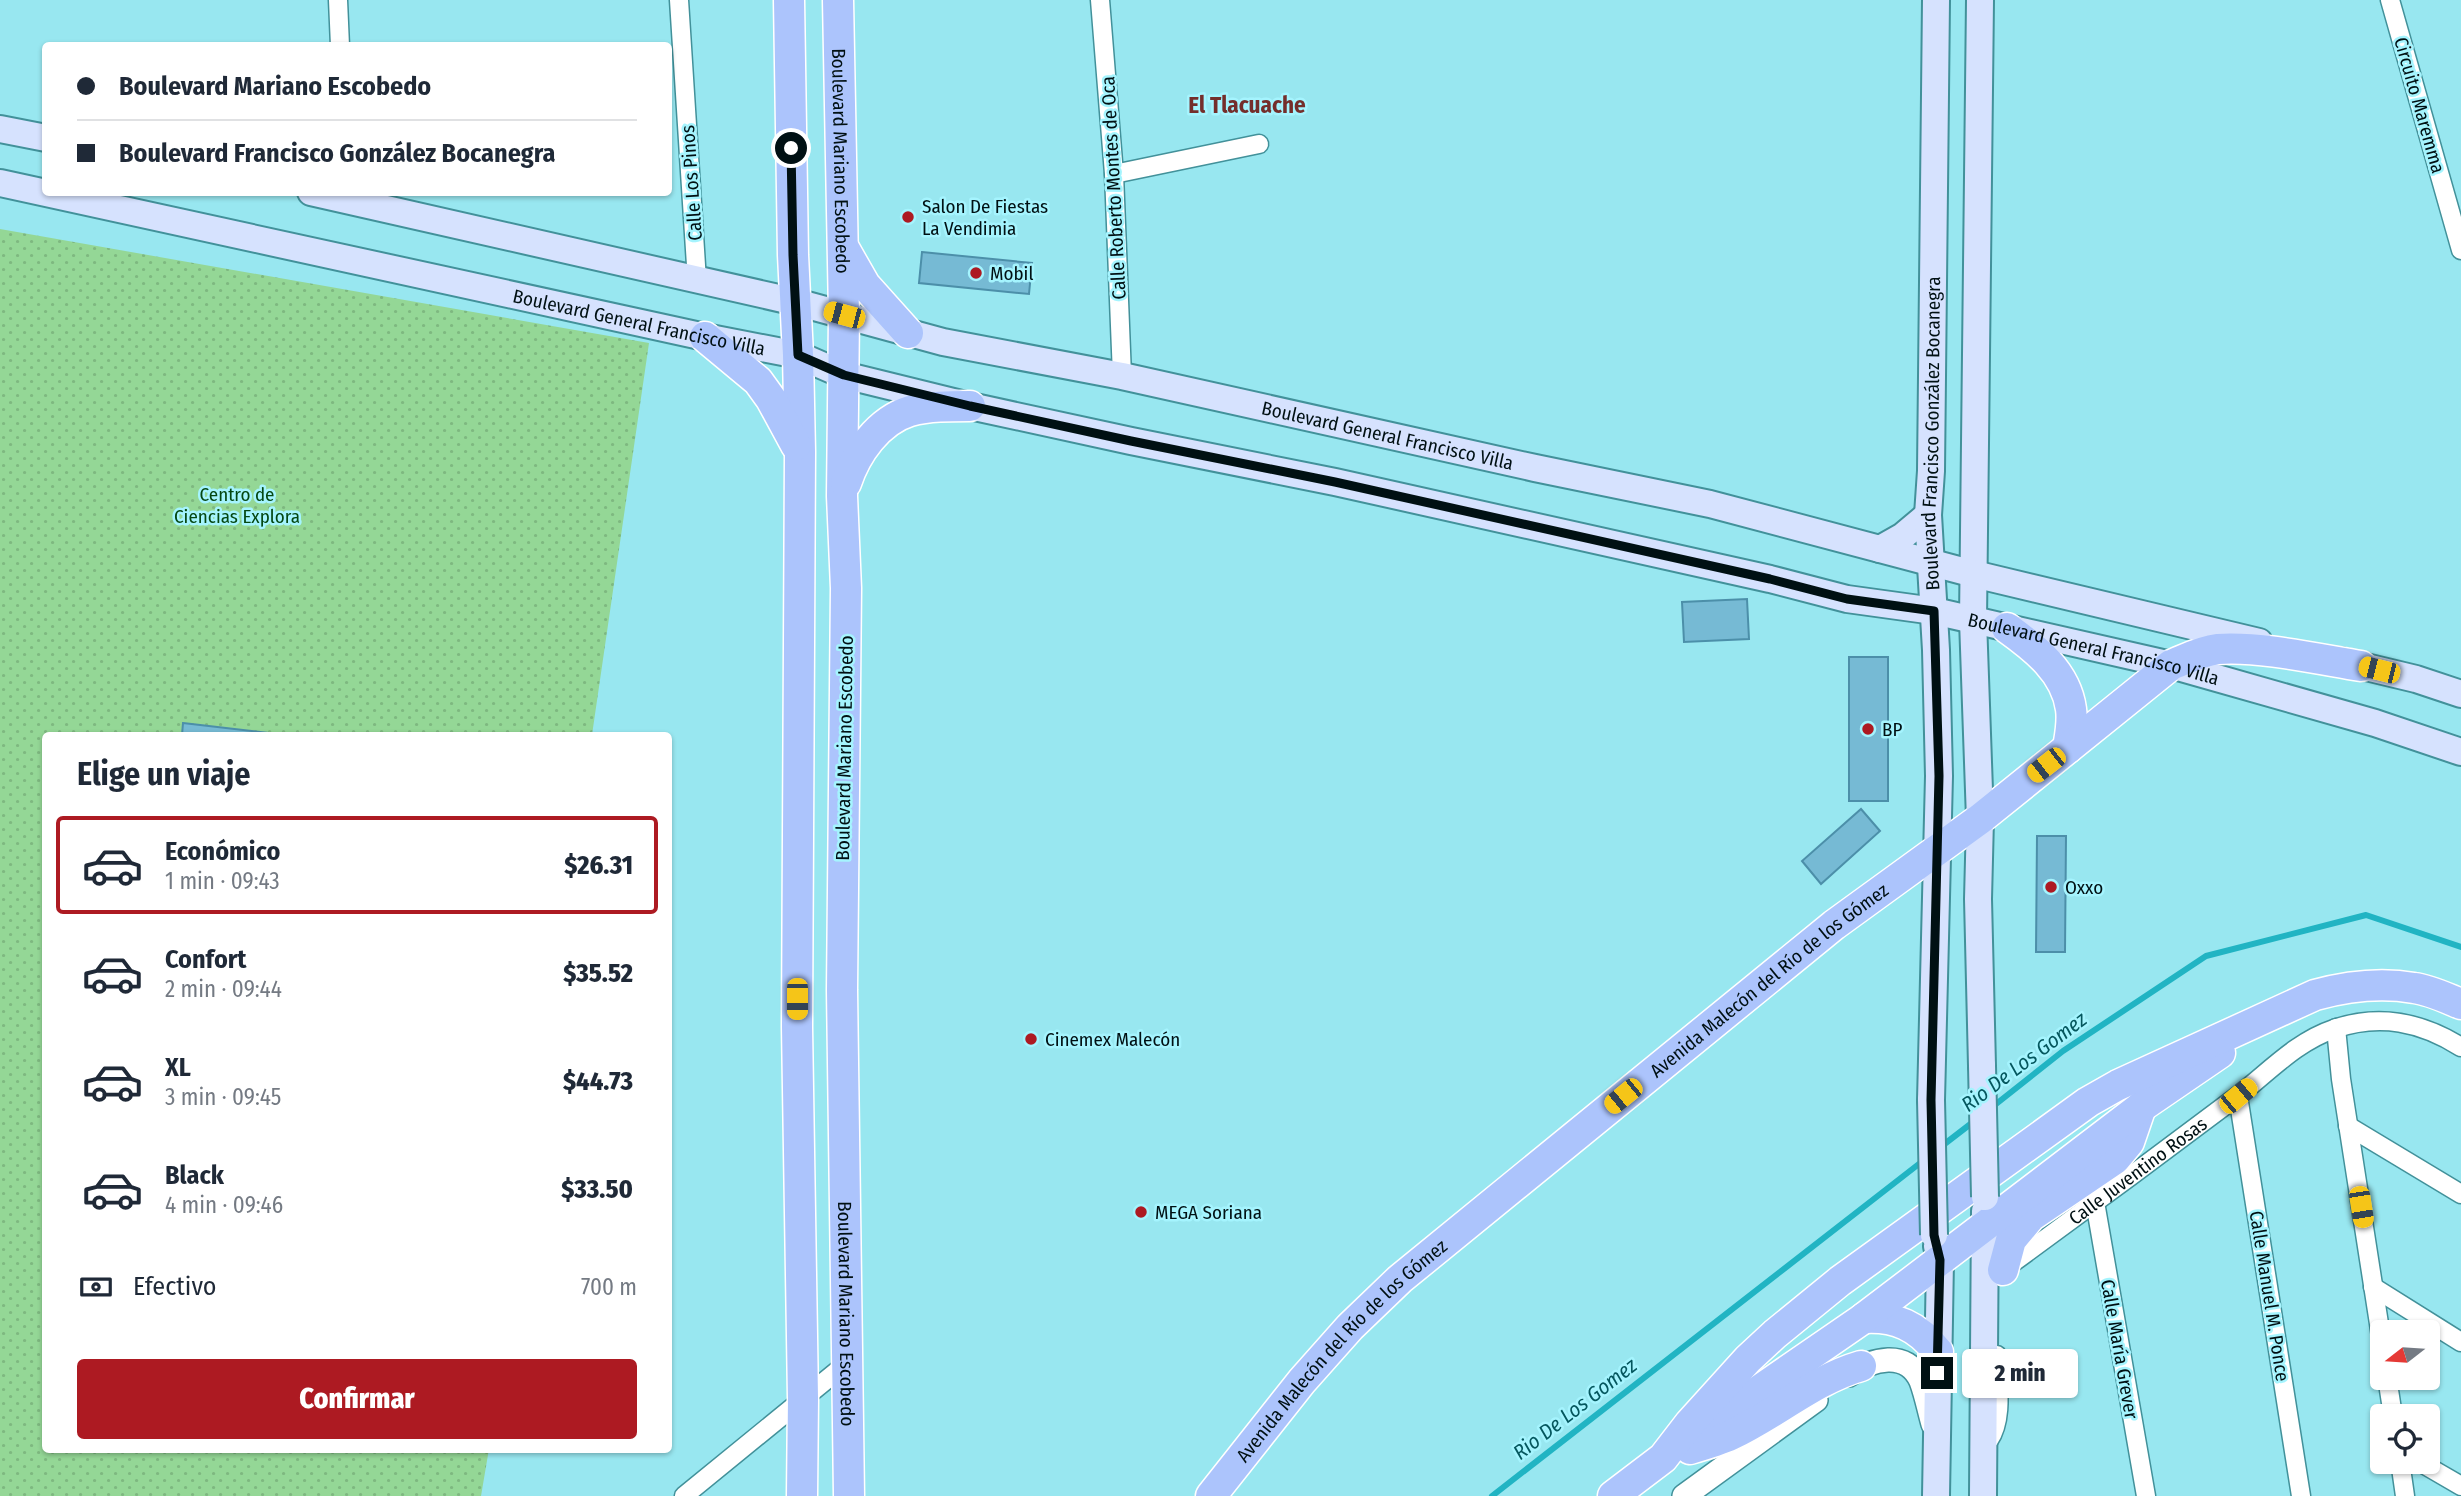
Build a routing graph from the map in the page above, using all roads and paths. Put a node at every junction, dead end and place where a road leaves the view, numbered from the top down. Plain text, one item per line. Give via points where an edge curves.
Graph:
1 (338, 0) edge
2 (679, 0) edge
3 (789, 0) edge
4 (838, 0) edge
5 (1100, 0) edge
6 (1936, 0) edge
7 (1980, 0) edge
8 (2390, 0) edge
9 (340, 42) edge
10 (0, 129) edge
11 (42, 137) edge
12 (1258, 145) dead end
13 (1114, 174) junction
14 (0, 183) edge
15 (42, 192) edge
16 (60, 196) edge
17 (347, 196) edge
18 (842, 241) junction
19 (2461, 250) edge
20 (698, 281) junction
21 (796, 302) junction
22 (844, 315) junction
23 (908, 333) junction
24 (705, 337) junction
25 (798, 355) junction
26 (844, 375) junction
27 (1122, 376) junction
28 (970, 406) junction
29 (800, 452) junction
30 (842, 496) junction
31 (1928, 515) junction
32 (1880, 549) junction
33 (1931, 563) junction
34 (1974, 574) junction
35 (1934, 611) junction
36 (1973, 620) junction
37 (2007, 628) junction
38 (2171, 665) junction
39 (2361, 666) junction
40 (2461, 694) edge
41 (2068, 748) junction
42 (2461, 752) edge
43 (1980, 819) junction
44 (1938, 851) junction
45 (2461, 1004) edge
46 (2284, 1010) junction
47 (2336, 1028) junction
48 (2461, 1047) edge
49 (2238, 1096) junction
50 (2141, 1107) junction
51 (2348, 1126) junction
52 (2461, 1195) edge
53 (2095, 1202) junction
54 (800, 1204) junction
55 (1985, 1211) junction
56 (844, 1232) junction
57 (1937, 1247) junction
58 (2003, 1270) junction
59 (2374, 1287) junction
60 (1864, 1318) junction
61 (2379, 1320) edge
62 (2461, 1342) edge
63 (1938, 1352) junction
64 (847, 1363) junction
65 (1861, 1366) junction
66 (803, 1398) junction
67 (1937, 1437) junction
68 (1983, 1448) junction
69 (1663, 1458) junction
70 (2402, 1474) edge
71 (2440, 1474) edge
72 (2461, 1486) edge
73 (684, 1496) edge
74 (802, 1496) edge
75 (849, 1496) edge
76 (1211, 1496) edge
77 (1614, 1496) edge
78 (1684, 1496) edge
79 (1936, 1496) edge
80 (1983, 1496) edge
81 (2146, 1496) edge
82 (2301, 1496) edge
83 (2405, 1496) edge

1 - 9 street
2 - 20 street, Calle Los Pinos
3 - 21 main road
4 - 18 main road, Boulevard Mariano Escobedo
5 - 13 street, Calle Roberto Montes de Oca
6 - 31 main road, Boulevard Francisco González Bocanegra
7 - 34 main road
8 - 19 street, Circuito Maremma
10 - 11 main road
12 - 13 street
13 - 27 street, Calle Roberto Montes de Oca
14 - 15 main road, Boulevard General Francisco Villa
16 - 24 main road, Boulevard General Francisco Villa
17 - 20 main road, Boulevard General Francisco Villa
18 - 22 main road, Boulevard Mariano Escobedo
18 - 23 main road via 865,285
20 - 21 main road, Boulevard General Francisco Villa
21 - 22 main road, Boulevard General Francisco Villa
21 - 25 main road
22 - 23 main road, Boulevard General Francisco Villa
22 - 26 main road, Boulevard Mariano Escobedo
23 - 27 main road, Boulevard General Francisco Villa
24 - 25 main road, Boulevard General Francisco Villa
24 - 29 main road via 758,381
25 - 26 main road, Boulevard General Francisco Villa
25 - 29 main road
26 - 28 main road, Boulevard General Francisco Villa
26 - 30 main road, Boulevard Mariano Escobedo
27 - 32 main road, Boulevard General Francisco Villa via 1710,504
28 - 30 main road via 911,411 885,425 853,464
28 - 35 main road, Boulevard General Francisco Villa via 1335,482 1847,599
29 - 54 main road
30 - 56 main road, Boulevard Mariano Escobedo via 846,588
31 - 32 main road
31 - 33 main road, Boulevard Francisco González Bocanegra
32 - 33 main road, Boulevard General Francisco Villa
33 - 34 main road, Boulevard General Francisco Villa
33 - 35 main road, Boulevard Francisco González Bocanegra
34 - 36 main road
34 - 39 main road, Boulevard General Francisco Villa
35 - 36 main road, Boulevard General Francisco Villa
35 - 44 main road, Boulevard Francisco González Bocanegra
36 - 37 main road, Boulevard General Francisco Villa
36 - 43 main road
37 - 38 main road, Boulevard General Francisco Villa
37 - 41 main road via 2042,656 2058,677 2071,708
38 - 39 main road, Avenida Malecón del Río de los Gómez via 2218,649
38 - 41 main road, Avenida Malecón del Río de los Gómez
38 - 42 main road, Boulevard General Francisco Villa
39 - 40 main road, Boulevard General Francisco Villa
41 - 43 main road, Avenida Malecón del Río de los Gómez
43 - 44 main road, Avenida Malecón del Río de los Gómez
43 - 55 main road, bridge
44 - 57 main road, Boulevard Francisco González Bocanegra, bridge via 1931,1100
44 - 76 main road, Avenida Malecón del Río de los Gómez via 1834,925 1400,1279 1302,1381
45 - 46 main road via 2415,988 2373,985 2342,988
46 - 50 main road
46 - 69 main road via 2088,1102 1840,1281 1775,1334
47 - 48 street, Calle Juventino Rosas via 2372,1021 2406,1022 2438,1032
47 - 49 street, Calle Juventino Rosas via 2309,1040
47 - 51 street
49 - 53 street, Calle Juventino Rosas
49 - 82 street, Calle Manuel M. Ponce
50 - 55 main road
50 - 58 main road via 2123,1152 2031,1216 2011,1240
51 - 52 street
51 - 59 street
53 - 58 street, Calle Juventino Rosas
53 - 81 street, Calle María Grever
54 - 56 main road via 813,1222
54 - 66 main road
55 - 57 main road
55 - 68 main road
56 - 64 main road, Boulevard Mariano Escobedo
57 - 60 main road
57 - 63 main road, Boulevard Francisco González Bocanegra
58 - 68 street via 1996,1286 1997,1414 1995,1431
59 - 61 street
59 - 62 street
60 - 63 main road via 1890,1318 1906,1324
60 - 69 main road
63 - 67 main road, Boulevard Francisco González Bocanegra
64 - 66 street
64 - 75 main road, Boulevard Mariano Escobedo
65 - 67 street via 1896,1359 1911,1366 1920,1379
65 - 69 main road via 1819,1383 1729,1437
65 - 78 street
66 - 73 street
66 - 74 main road
67 - 79 main road, Boulevard Francisco González Bocanegra
68 - 80 main road
69 - 77 main road
70 - 83 street
71 - 72 street

